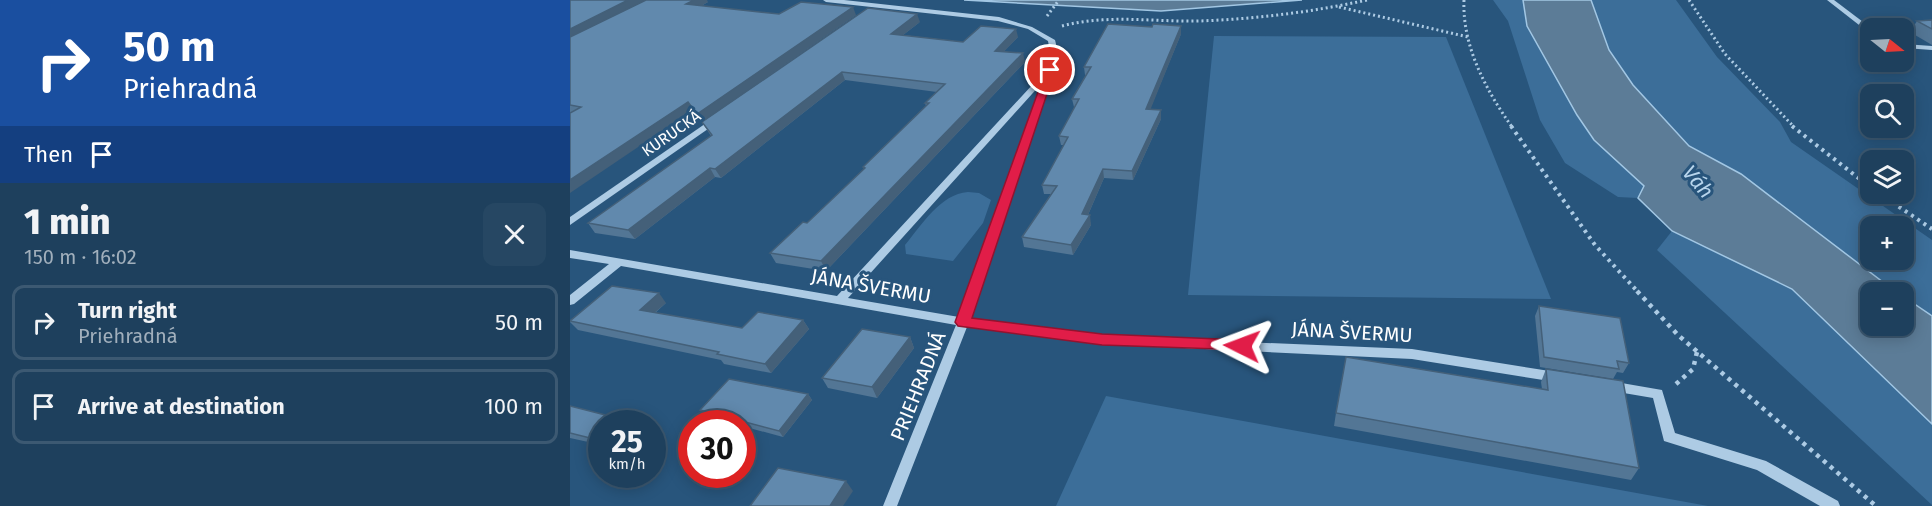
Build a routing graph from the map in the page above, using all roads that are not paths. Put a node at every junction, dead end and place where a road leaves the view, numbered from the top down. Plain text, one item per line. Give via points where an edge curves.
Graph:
1 (826, 0) edge
2 (1830, 0) edge
3 (877, 6) junction
4 (868, 12) edge
5 (1860, 23) edge
6 (1914, 47) edge
7 (1932, 48) edge
8 (1050, 70) junction
9 (724, 114) edge
10 (570, 222) edge
11 (570, 254) edge
12 (619, 262) junction
13 (570, 301) edge
14 (839, 301) junction
15 (963, 322) junction
16 (1564, 379) edge
17 (1600, 384) edge
18 (890, 506) edge
19 (1833, 506) edge

1 - 3 street
2 - 5 street
3 - 4 street
3 - 8 street, PRIEHRADNÁ via 999,19 1046,37 1054,52
6 - 7 street
8 - 14 street
8 - 15 street, PRIEHRADNÁ
9 - 10 street, KURUCKÁ
11 - 12 street, JÁNA ŠVERMU
12 - 13 street
12 - 14 street, JÁNA ŠVERMU
14 - 15 street, JÁNA ŠVERMU
15 - 16 street, JÁNA ŠVERMU via 1102,340 1412,354
15 - 18 street, PRIEHRADNÁ
17 - 19 street via 1658,394 1669,437 1761,465

